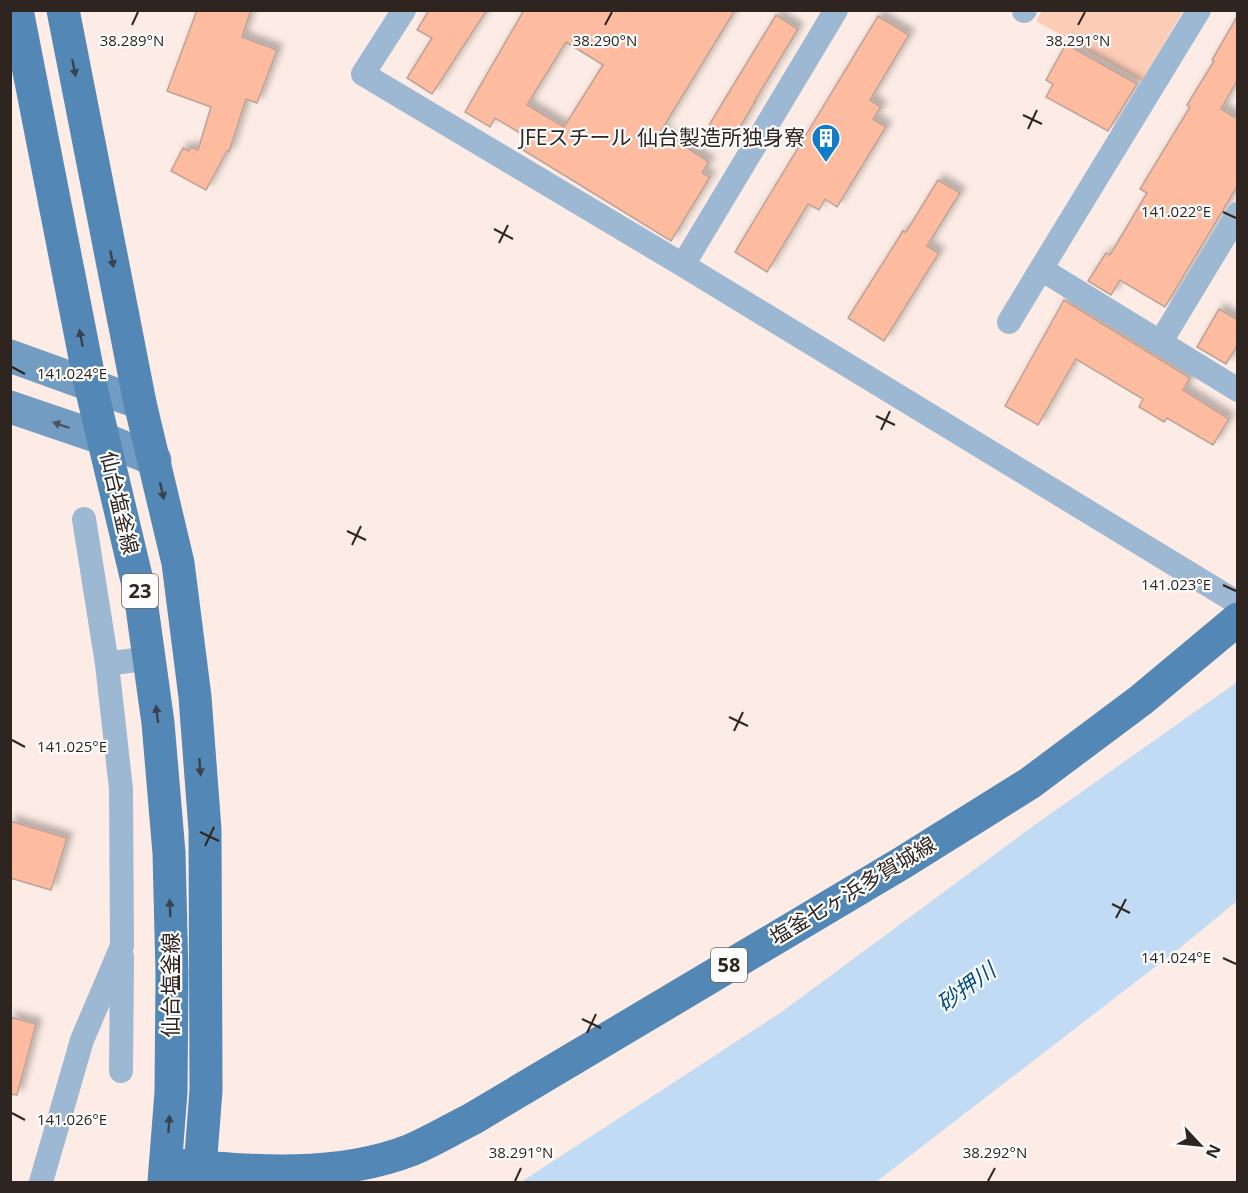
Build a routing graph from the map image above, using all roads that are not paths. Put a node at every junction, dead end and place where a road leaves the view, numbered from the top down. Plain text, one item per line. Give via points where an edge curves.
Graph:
1 (17, 10) edge
2 (63, 10) edge
3 (404, 10) edge
4 (836, 10) edge
5 (1199, 10) edge
6 (1238, 214) edge
7 (683, 265) junction
8 (1041, 268) junction
9 (1009, 322) dead end
10 (1160, 343) junction
11 (10, 356) edge
12 (90, 384) junction
13 (1238, 390) edge
14 (140, 403) junction
15 (10, 407) edge
16 (104, 439) junction
17 (155, 460) junction
18 (84, 519) dead end
19 (1238, 603) edge
20 (1238, 619) edge
21 (149, 658) junction
22 (107, 664) junction
23 (123, 946) junction
24 (121, 1071) dead end
25 (165, 1173) edge
26 (200, 1175) edge
27 (41, 1182) edge

12 -> 1 main road, 仙台塩釜線 / 23
2 -> 14 main road, 仙台塩釜線 / 23
3 - 7 street via 363,74
4 - 7 street
5 - 8 street
6 - 10 street
7 - 19 street
8 - 9 street
8 - 10 street
10 - 13 street
11 - 12 street
12 - 14 street
12 - 16 main road, 仙台塩釜線 / 23
14 - 17 main road, 仙台塩釜線 / 23
16 -> 15 street
16 - 17 street
16 - 21 main road, 仙台塩釜線 / 23 via 140,592
17 -> 26 main road, 仙台塩釜線 / 23 via 178,563 195,698 205,830 206,1090
18 - 22 street
20 - 26 main road, 塩釜七ヶ浜多賀城線 / 58 via 1141,700 1030,783 903,863 472,1119 411,1150 362,1163 312,1171
21 - 22 street
25 -> 21 main road, 仙台塩釜線 / 23 via 171,1092 169,864
22 - 23 street via 121,789
23 - 24 street
23 - 27 street via 82,1040
25 - 26 main road, 塩釜七ヶ浜多賀城線 / 58

